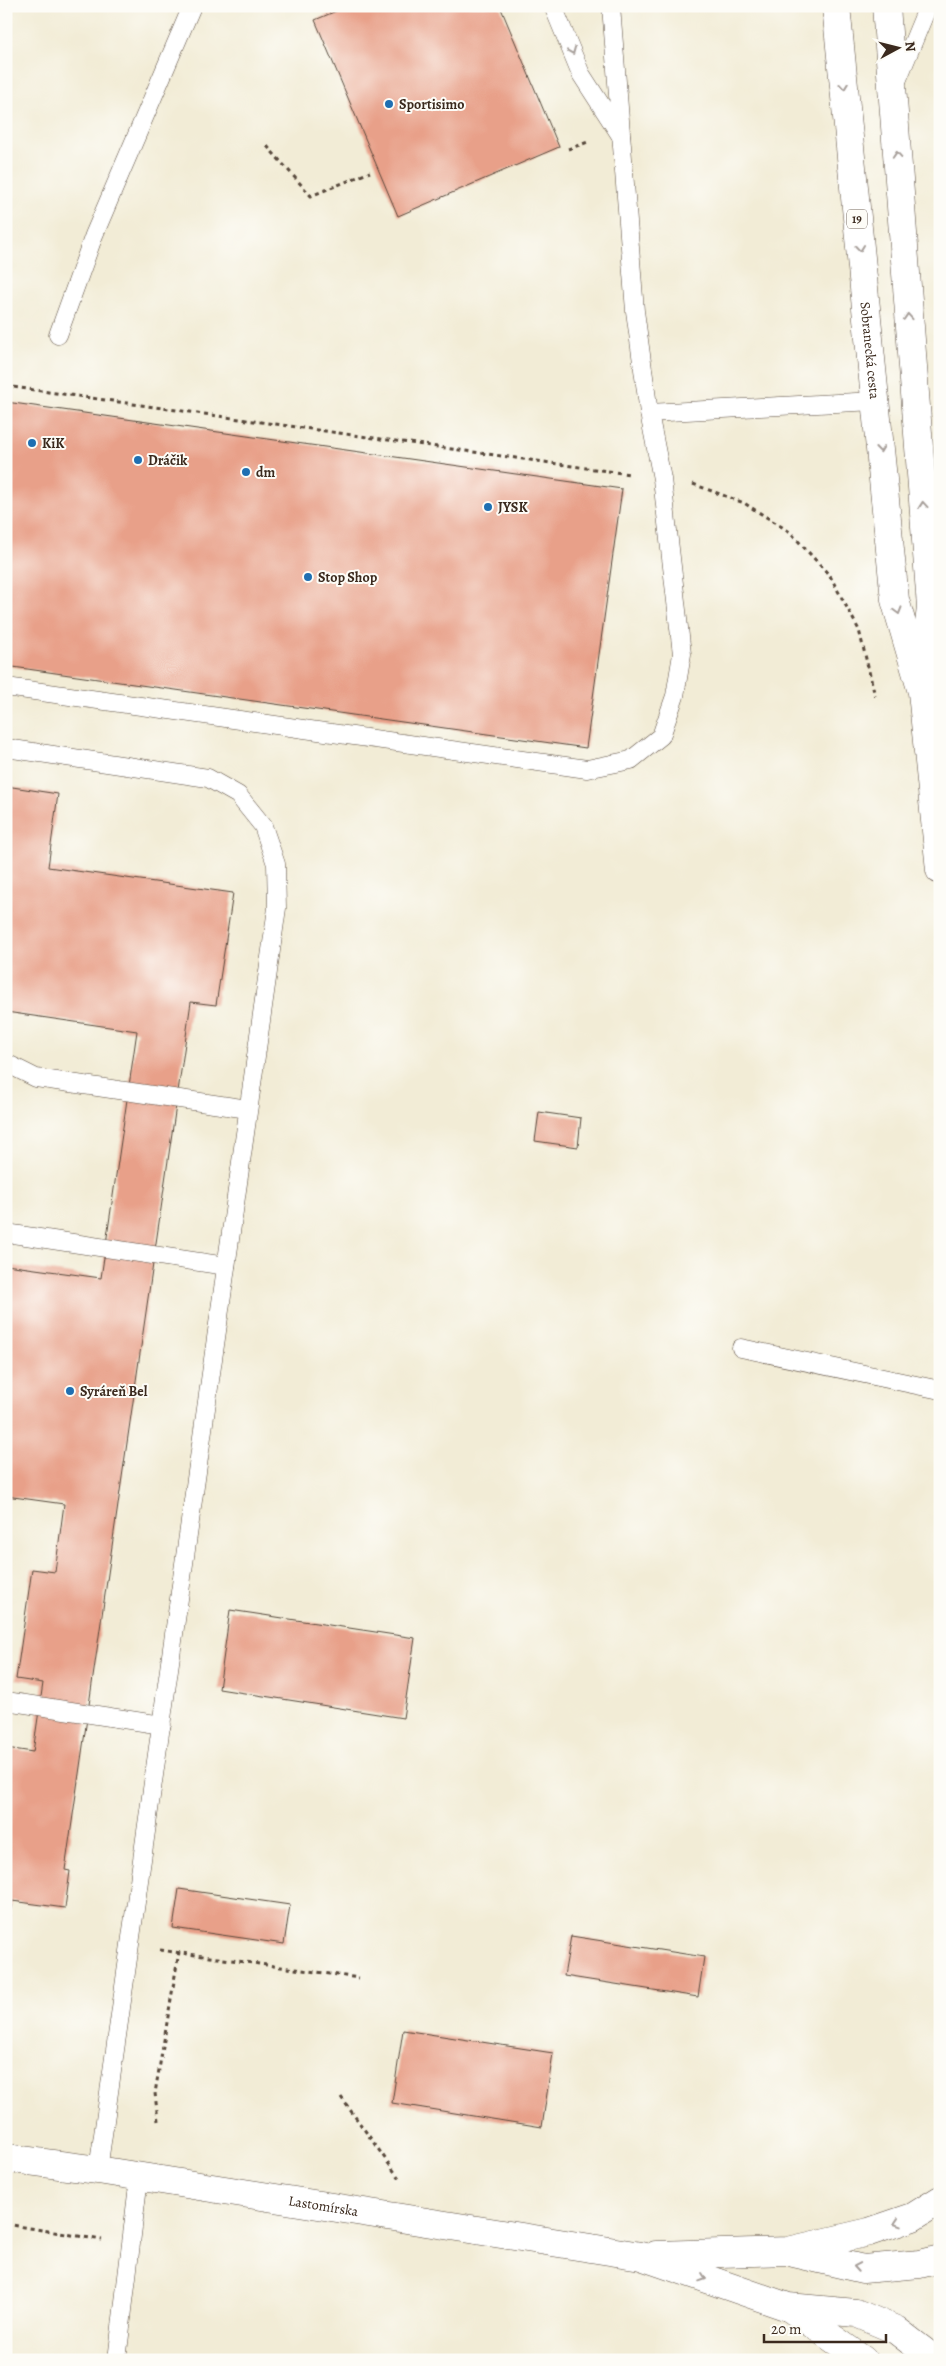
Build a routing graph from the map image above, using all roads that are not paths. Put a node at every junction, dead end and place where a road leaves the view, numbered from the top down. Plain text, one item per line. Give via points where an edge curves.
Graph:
1 (192, 6) edge
2 (553, 6) edge
3 (612, 6) edge
4 (836, 6) edge
5 (886, 6) edge
6 (928, 6) edge
7 (893, 91) junction
8 (622, 137) junction
9 (58, 335) dead end
10 (875, 401) junction
11 (649, 413) junction
12 (6, 687) edge
13 (922, 692) junction
14 (6, 748) edge
15 (940, 870) edge
16 (6, 1063) edge
17 (248, 1109) junction
18 (6, 1233) edge
19 (226, 1266) junction
20 (741, 1348) dead end
21 (940, 1390) edge
22 (6, 1701) edge
23 (162, 1725) junction
24 (6, 2158) edge
25 (98, 2170) junction
26 (139, 2176) junction
27 (940, 2200) edge
28 (788, 2252) junction
29 (640, 2256) junction
30 (940, 2259) edge
31 (788, 2307) junction
32 (117, 2360) edge
33 (863, 2360) edge
34 (935, 2360) edge

1 - 9 lane via 94,235
2 -> 8 lane via 581,74
3 - 8 lane
4 -> 10 main road, Sobranecká cesta / 19
5 - 7 main road, Sobranecká cesta / 19
6 - 7 lane
13 -> 7 main road, Sobranecká cesta / 19 via 931,607
8 - 11 lane via 636,311
10 - 11 lane
10 -> 13 main road, Sobranecká cesta / 19 via 895,600
11 - 12 lane via 662,479 682,654 675,696 661,736 631,760 587,769
13 - 15 main road, Sobranecká cesta / 19
14 - 17 lane via 208,778 238,795 263,826 276,864 277,908
16 - 17 lane via 36,1078
17 - 19 lane
18 - 19 lane
19 - 23 lane
20 - 21 lane
22 - 23 lane
23 - 25 lane
24 - 25 main road, Lastomírska
25 - 26 main road, Lastomírska
26 - 29 main road, Lastomírska
26 - 32 lane
27 -> 28 main road via 913,2218
28 - 29 main road
30 -> 28 main road via 863,2269
29 -> 31 main road
31 - 33 main road
31 - 34 main road via 856,2313 896,2330

